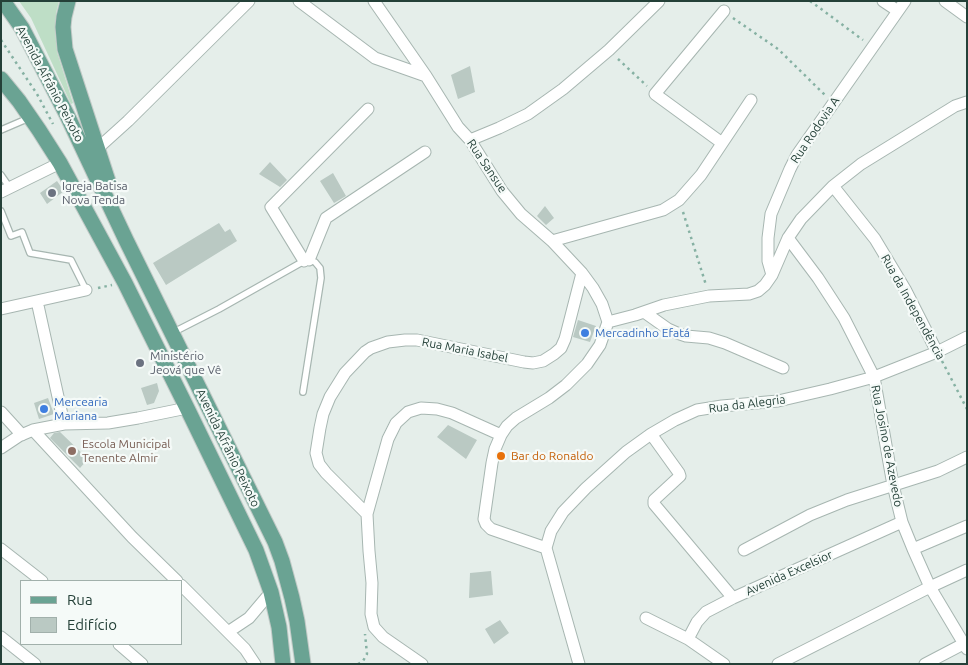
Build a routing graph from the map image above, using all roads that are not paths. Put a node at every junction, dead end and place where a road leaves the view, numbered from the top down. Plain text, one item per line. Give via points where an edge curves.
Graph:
1 (3, 1) edge
2 (68, 1) edge
3 (248, 1) edge
4 (299, 1) edge
5 (374, 1) edge
6 (659, 1) edge
7 (883, 1) edge
8 (945, 1) edge
9 (901, 6) edge
10 (724, 11) road end
11 (967, 17) edge
12 (426, 76) junction
13 (1, 79) edge
14 (751, 100) dead end
15 (967, 102) edge
16 (368, 109) dead end
17 (31, 118) junction
18 (1, 130) edge
19 (470, 140) junction
20 (722, 143) junction
21 (97, 149) junction
22 (425, 152) dead end
23 (60, 163) junction
24 (1, 175) edge
25 (833, 186) junction
26 (5, 190) edge
27 (1, 211) edge
28 (788, 238) junction
29 (126, 240) junction
30 (552, 241) junction
31 (306, 260) junction
32 (582, 272) junction
33 (772, 275) junction
34 (86, 290) joint
35 (37, 301) junction
36 (1, 309) edge
37 (644, 312) junction
38 (608, 322) junction
39 (172, 333) junction
40 (967, 338) edge
41 (937, 352) junction
42 (783, 368) dead end
43 (874, 377) junction
44 (303, 392) dead end
45 (187, 408) junction
46 (1, 412) edge
47 (64, 424) junction
48 (34, 430) junction
49 (651, 434) junction
50 (22, 435) junction
51 (501, 435) junction
52 (1, 448) edge
53 (967, 458) edge
54 (893, 485) junction
55 (367, 514) junction
56 (902, 522) junction
57 (967, 526) edge
58 (546, 548) junction
59 (1, 549) edge
60 (913, 549) junction
61 (744, 550) dead end
62 (967, 570) edge
63 (41, 580) edge
64 (176, 580) edge
65 (182, 587) edge
66 (930, 587) junction
67 (271, 592) junction
68 (733, 598) junction
69 (646, 618) dead end
70 (228, 632) junction
71 (1, 637) edge
72 (688, 639) junction
73 (120, 645) edge
74 (966, 645) edge
75 (35, 664) edge
76 (142, 664) edge
77 (255, 664) edge
78 (283, 664) edge
79 (303, 664) edge
80 (422, 664) edge
81 (579, 664) edge
82 (724, 664) edge
83 (778, 664) edge
84 (925, 664) edge

1 - 29 main road, Avenida Afrânio Peixoto via 22,28
2 - 21 main road via 63,27 64,49
3 - 21 street
4 - 12 street via 375,58
5 - 12 street, Rua Sansue
6 - 19 street via 563,89 528,114
7 - 9 street
8 - 11 street
9 - 33 street, Rua Rodovia A via 797,155 771,214 768,261
10 - 20 street via 655,94
12 - 19 street, Rua Sansue via 458,127
13 - 17 main road, Avenida Afrânio Peixoto
14 - 20 street
15 - 25 street via 955,106 861,164
16 - 31 street via 271,207
17 - 18 lane
17 - 23 main road, Avenida Afrânio Peixoto
19 - 30 street, Rua Sansue via 521,214
20 - 30 street via 701,175 679,200 663,210
21 - 29 main road
22 - 31 street via 326,218
23 - 26 street
23 - 45 main road, Avenida Afrânio Peixoto
24 - 26 lane
25 - 28 street via 801,219
25 - 41 street, Rua da Independência via 875,239
27 - 34 lane via 11,236 22,232 30,253 71,260
28 - 33 street
28 - 43 street, Rua Josino de Azevedo via 844,318
29 - 39 main road, Avenida Afrânio Peixoto
30 - 32 street, Rua Sansue
31 - 39 lane
31 - 44 lane via 315,262 322,278
32 - 38 street, Rua Sansue via 602,304
32 - 55 street, Rua Maria Isabel via 564,339 560,348 543,361 524,362 405,340 371,348 345,373 323,414 316,453 319,464
33 - 37 street via 758,291 749,294 709,296
34 - 35 street
35 - 36 street
35 - 47 street
37 - 38 street
37 - 42 street via 677,333 710,338
38 - 51 street via 600,345 587,364 555,394 516,418
39 - 79 main road, Avenida Afrânio Peixoto via 275,542 297,621
40 - 41 street, Rua da Alegria
41 - 43 street, Rua da Alegria
43 - 49 street, Rua da Alegria via 778,401 697,410
43 - 54 street, Rua Josino de Azevedo
45 - 47 street via 108,423
45 - 67 main road, Avenida Afrânio Peixoto via 256,550
46 - 50 street
47 - 48 street
48 - 50 street
48 - 64 street
49 - 58 street, Rua da Alegria via 626,452 563,512 551,531
49 - 68 street via 680,476 654,500 654,504
50 - 52 street
51 - 55 street via 437,409 421,408 408,412 388,439
51 - 58 street via 492,463 484,519 491,529
53 - 54 street
54 - 56 street, Rua Josino de Azevedo
54 - 61 street via 810,515
55 - 80 street via 374,626 383,637
56 - 60 street, Rua Josino de Azevedo
56 - 68 street, Avenida Excelsior
57 - 60 street
58 - 81 street
59 - 63 street
60 - 66 street, Rua Josino de Azevedo
62 - 66 street
65 - 70 street
66 - 74 street, Rua Josino de Azevedo
66 - 83 street
67 - 70 street via 249,618
67 - 78 main road, Avenida Afrânio Peixoto
68 - 72 street, Avenida Excelsior via 706,612 696,622
69 - 72 street
70 - 77 street
71 - 75 street
72 - 82 street
73 - 76 street
74 - 84 street

